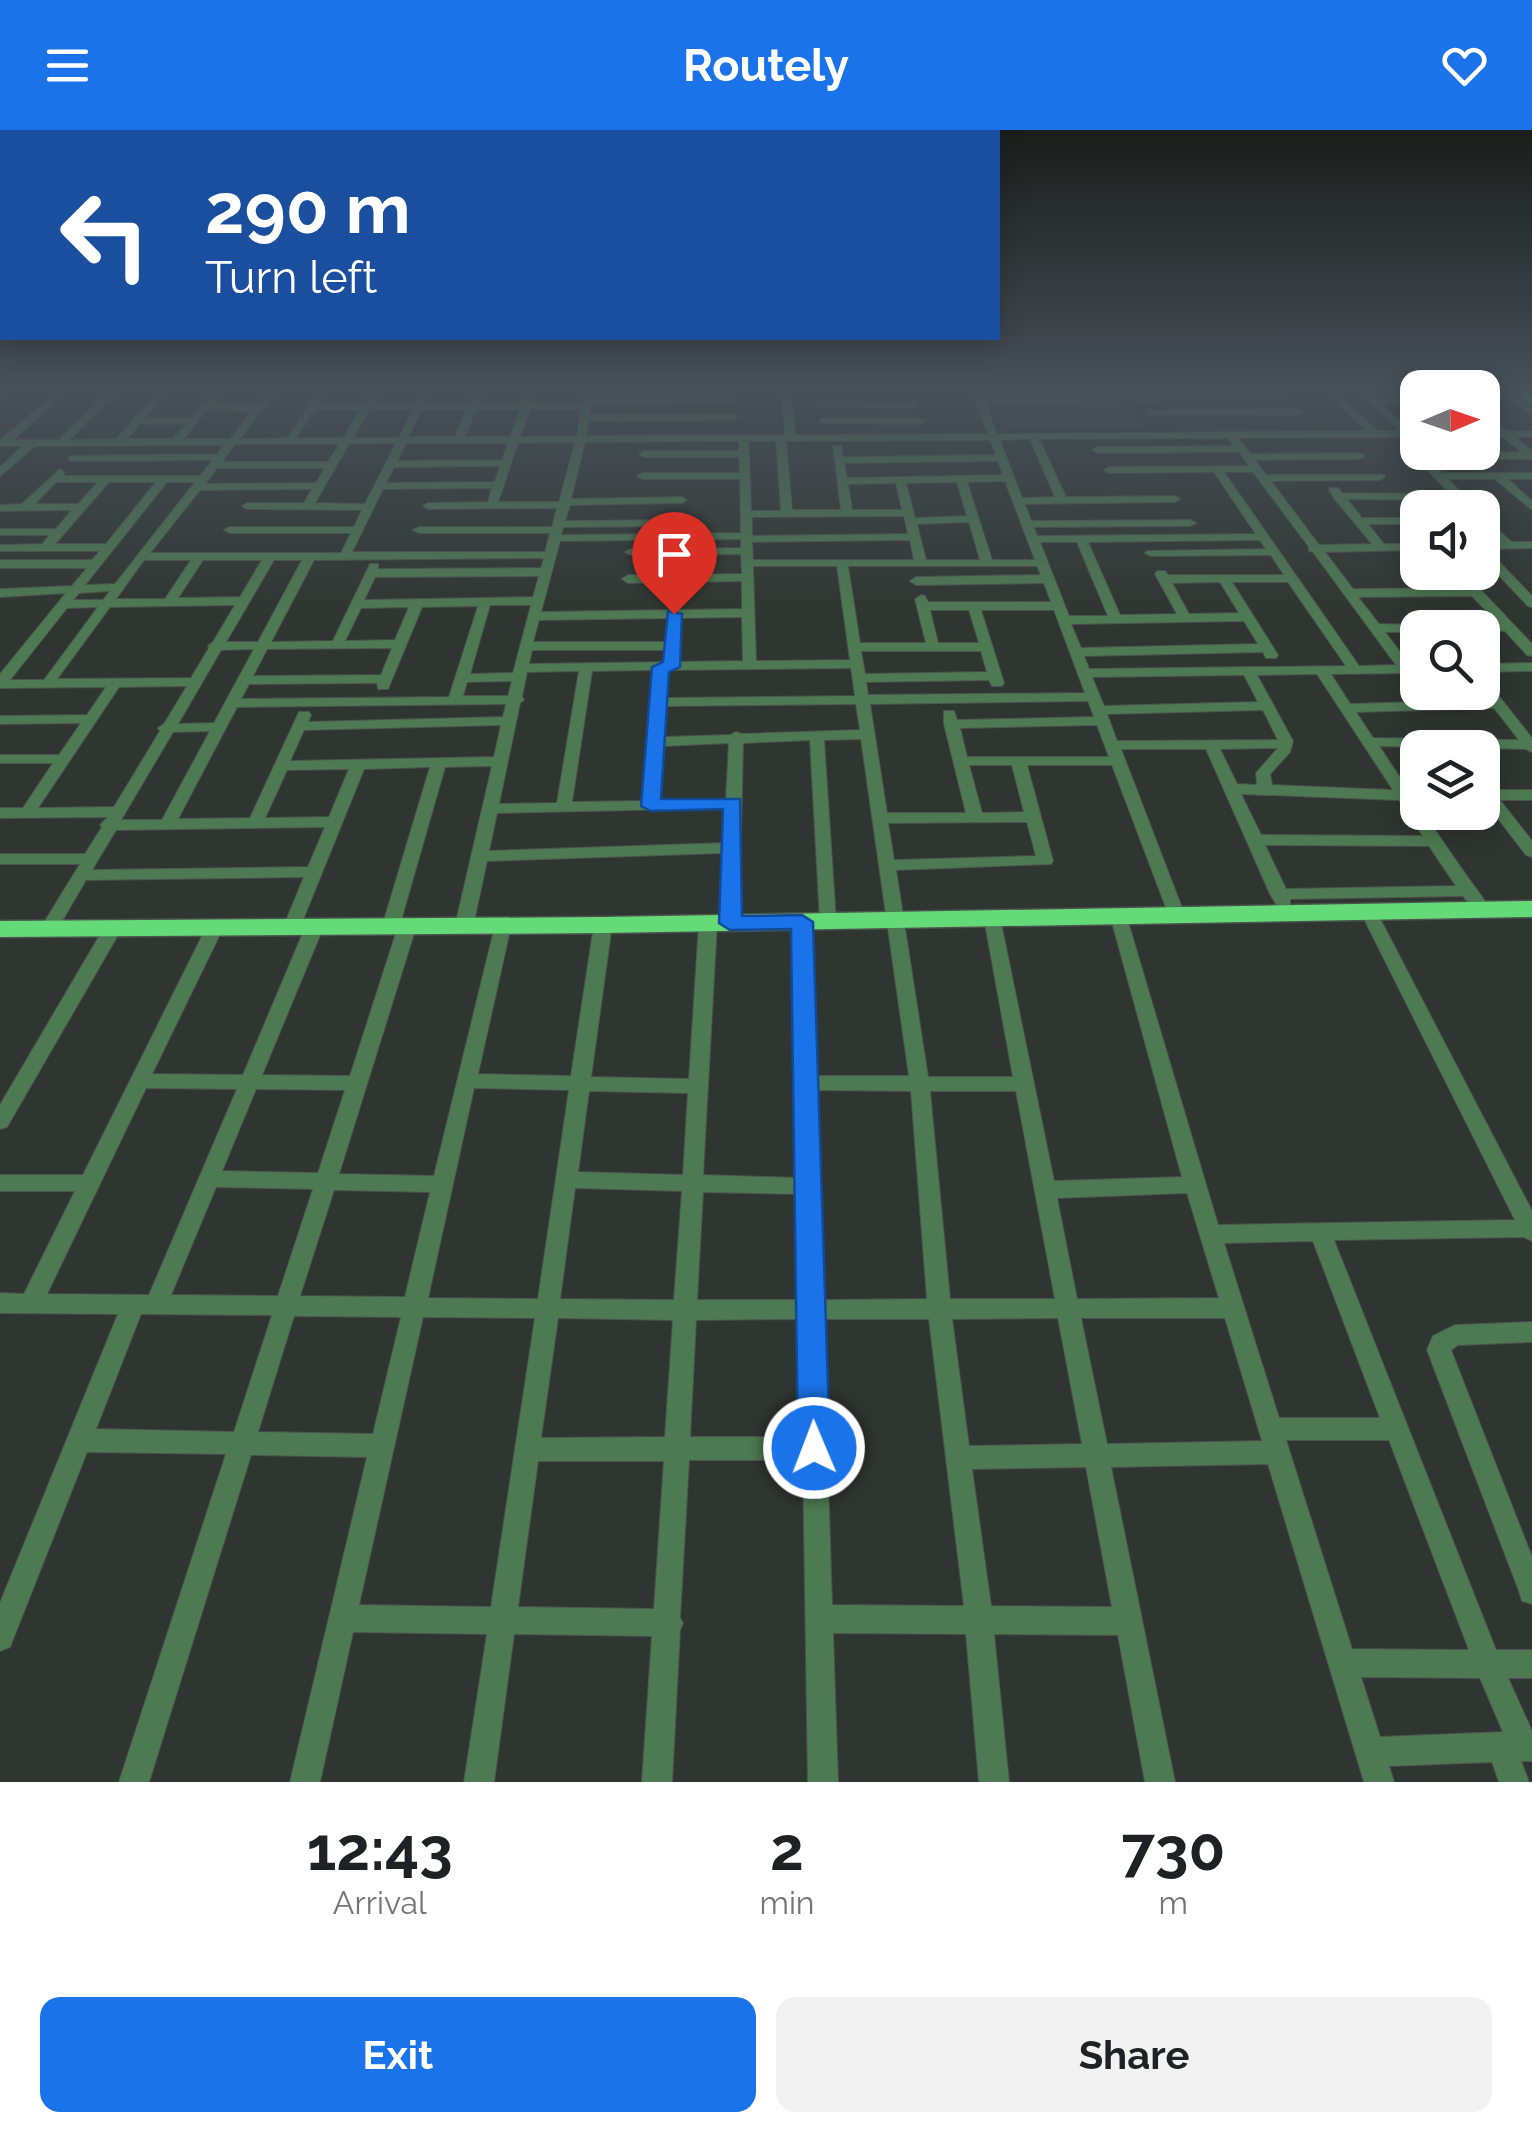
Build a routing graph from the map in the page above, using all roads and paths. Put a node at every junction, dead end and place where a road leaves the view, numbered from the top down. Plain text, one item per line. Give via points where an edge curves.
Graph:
1 (67, 465) edge
2 (212, 465) edge
3 (331, 465) edge
4 (390, 465) edge
5 (504, 465) edge
6 (575, 465) edge
7 (643, 465) edge
8 (745, 465) edge
9 (786, 465) edge
10 (840, 465) edge
11 (1005, 465) edge
12 (1046, 465) edge
13 (1106, 465) edge
14 (1252, 465) edge
15 (1369, 465) edge
16 (1109, 470) junction
17 (1158, 470) junction
18 (1217, 470) junction
19 (1433, 470) edge
20 (1258, 473) junction
21 (642, 476) junction
22 (684, 476) junction
23 (745, 476) junction
24 (1439, 476) junction
25 (1498, 476) junction
26 (1532, 476) edge
27 (1380, 477) junction
28 (1010, 478) junction
29 (1324, 478) junction
30 (53, 479) junction
31 (164, 479) junction
32 (961, 479) junction
33 (106, 480) junction
34 (900, 480) junction
35 (843, 481) junction
36 (200, 483) junction
37 (437, 485) junction
38 (498, 485) junction
39 (260, 486) junction
40 (319, 486) junction
41 (379, 486) junction
42 (1453, 490) edge
43 (1338, 496) junction
44 (1398, 497) joint
45 (1175, 499) junction
46 (682, 500) junction
47 (1062, 500) junction
48 (1123, 500) junction
49 (639, 501) junction
50 (1018, 501) junction
51 (565, 503) junction
52 (492, 505) junction
53 (247, 506) junction
54 (428, 506) junction
55 (80, 507) junction
56 (307, 507) junction
57 (368, 507) junction
58 (1532, 507) edge
59 (0, 508) edge
60 (25, 508) junction
61 (848, 513) junction
62 (746, 514) junction
63 (787, 514) junction
64 (1249, 514) junction
65 (1286, 514) junction
66 (911, 517) junction
67 (974, 520) junction
68 (1400, 521) edge
69 (1358, 522) junction
70 (680, 523) junction
71 (1190, 523) junction
72 (148, 524) junction
73 (230, 530) junction
74 (357, 530) junction
75 (419, 530) junction
76 (557, 531) junction
77 (0, 532) edge
78 (59, 532) junction
79 (1030, 532) junction
80 (914, 536) junction
81 (1264, 536) junction
82 (1500, 536) edge
83 (1144, 537) junction
84 (1198, 537) junction
85 (680, 538) junction
86 (1080, 538) junction
87 (1509, 545) junction
88 (1532, 545) edge
89 (631, 546) junction
90 (1500, 546) edge
91 (109, 547) junction
92 (1400, 547) edge
93 (0, 548) edge
94 (45, 548) junction
95 (1381, 548) junction
96 (1313, 549) junction
97 (1274, 552) junction
98 (747, 553) junction
99 (1151, 553) junction
100 (310, 556) junction
101 (345, 556) junction
102 (378, 556) junction
103 (409, 556) junction
104 (550, 556) junction
105 (141, 557) junction
106 (206, 557) junction
107 (270, 557) junction
108 (916, 562) junction
109 (988, 563) junction
110 (1040, 563) junction
111 (0, 564) edge
112 (94, 564) junction
113 (842, 564) junction
114 (1500, 569) edge
115 (546, 572) junction
116 (370, 574) junction
117 (1500, 577) edge
118 (628, 578) junction
119 (1045, 579) junction
120 (1164, 579) junction
121 (1224, 579) junction
122 (1509, 579) junction
123 (916, 582) junction
124 (1532, 583) edge
125 (1319, 585) junction
126 (119, 587) junction
127 (72, 590) junction
128 (1474, 592) joint
129 (0, 593) edge
130 (170, 601) junction
131 (241, 601) junction
132 (108, 602) junction
133 (485, 602) junction
134 (416, 603) junction
135 (62, 604) junction
136 (356, 604) junction
137 (1532, 604) edge
138 (923, 606) junction
139 (974, 607) junction
140 (536, 609) junction
141 (748, 612) junction
142 (1059, 613) junction
143 (674, 614) junction
144 (624, 615) junction
145 (1248, 617) junction
146 (1116, 620) junction
147 (1186, 620) junction
148 (1373, 628) junction
149 (1400, 628) edge
150 (1500, 630) edge
151 (1511, 630) junction
152 (1532, 633) edge
153 (400, 644) junction
154 (337, 645) junction
155 (214, 646) junction
156 (263, 646) junction
157 (526, 646) junction
158 (671, 646) junction
159 (857, 647) junction
160 (933, 647) junction
161 (986, 648) junction
162 (1267, 648) junction
163 (1074, 652) junction
164 (1532, 652) edge
165 (1400, 656) edge
166 (750, 666) junction
167 (666, 667) junction
168 (586, 668) junction
169 (1500, 668) edge
170 (1532, 668) edge
171 (1400, 669) edge
172 (1322, 670) junction
173 (1355, 670) junction
174 (860, 671) junction
175 (1282, 671) junction
176 (522, 672) junction
177 (1248, 672) junction
178 (1082, 673) junction
179 (995, 676) junction
180 (463, 678) junction
181 (386, 679) junction
182 (245, 680) junction
183 (116, 682) junction
184 (192, 682) junction
185 (0, 683) edge
186 (48, 683) junction
187 (1002, 698) junction
188 (864, 699) junction
189 (946, 699) junction
190 (456, 700) junction
191 (517, 700) junction
192 (378, 701) junction
193 (310, 702) junction
194 (657, 702) junction
195 (234, 703) junction
196 (1500, 705) edge
197 (1268, 706) junction
198 (1400, 707) edge
199 (1347, 708) junction
200 (1096, 709) junction
201 (90, 719) junction
202 (0, 720) edge
203 (511, 721) junction
204 (951, 724) junction
205 (299, 726) junction
206 (221, 727) junction
207 (165, 728) junction
208 (869, 734) junction
209 (817, 735) junction
210 (736, 736) junction
211 (653, 742) junction
212 (1371, 742) junction
213 (1400, 743) edge
214 (1286, 744) junction
215 (1211, 745) junction
216 (1500, 746) edge
217 (1531, 746) edge
218 (1113, 753) junction
219 (0, 759) edge
220 (62, 760) junction
221 (1018, 760) junction
222 (502, 761) junction
223 (960, 761) junction
224 (438, 762) junction
225 (358, 764) junction
226 (281, 766) junction
227 (1400, 786) edge
228 (1265, 788) junction
229 (1232, 789) junction
230 (1500, 792) edge
231 (1400, 795) edge
232 (1532, 795) edge
233 (733, 803) junction
234 (564, 806) junction
235 (651, 806) junction
236 (490, 808) junction
237 (1500, 808) edge
238 (0, 813) edge
239 (27, 813) junction
240 (1034, 817) junction
241 (882, 818) junction
242 (975, 818) junction
243 (112, 819) junction
244 (333, 822) junction
245 (255, 824) junction
246 (167, 825) junction
247 (1427, 830) edge
248 (1253, 840) junction
249 (1434, 841) junction
250 (1529, 844) edge
251 (732, 848) junction
252 (479, 856) junction
253 (90, 858) junction
254 (0, 859) edge
255 (890, 865) junction
256 (313, 872) junction
257 (81, 875) junction
258 (1475, 900) junction
259 (1284, 903) junction
260 (1532, 909) edge
261 (1368, 911) junction
262 (1176, 914) junction
263 (1118, 915) junction
264 (992, 918) junction
265 (895, 920) junction
266 (802, 922) junction
267 (828, 922) junction
268 (719, 923) junction
269 (464, 926) junction
270 (502, 926) junction
271 (603, 926) junction
272 (399, 927) junction
273 (113, 928) junction
274 (214, 928) junction
275 (303, 928) junction
276 (48, 929) junction
277 (3, 933) edge
278 (0, 1081) edge
279 (23, 1081) junction
280 (468, 1081) junction
281 (139, 1082) junction
282 (248, 1082) junction
283 (808, 1083) junction
284 (355, 1084) junction
285 (581, 1084) junction
286 (1024, 1084) junction
287 (920, 1085) junction
288 (700, 1086) junction
289 (0, 1122) edge
290 (210, 1179) junction
291 (565, 1180) junction
292 (323, 1182) junction
293 (0, 1183) edge
294 (88, 1183) junction
295 (441, 1184) junction
296 (694, 1185) junction
297 (1196, 1185) junction
298 (808, 1186) junction
299 (1043, 1190) junction
300 (1531, 1230) edge
301 (1320, 1232) junction
302 (1211, 1234) junction
303 (0, 1303) edge
304 (30, 1304) junction
305 (144, 1305) junction
306 (285, 1306) junction
307 (414, 1308) junction
308 (939, 1308) junction
309 (1234, 1308) junction
310 (548, 1309) junction
311 (811, 1309) junction
312 (1066, 1309) junction
313 (686, 1310) junction
314 (1532, 1332) edge
315 (1397, 1429) junction
316 (78, 1440) junction
317 (1274, 1441) junction
318 (239, 1446) junction
319 (381, 1446) junction
320 (814, 1448) junction
321 (526, 1450) junction
322 (677, 1450) junction
323 (1096, 1455) junction
324 (959, 1458) junction
325 (1532, 1591) edge
326 (341, 1618) junction
327 (502, 1619) junction
328 (818, 1619) junction
329 (979, 1621) junction
330 (669, 1622) junction
331 (1130, 1622) junction
332 (0, 1637) edge
333 (1342, 1663) junction
334 (1488, 1664) junction
335 (1532, 1664) edge
336 (1519, 1746) edge
337 (1370, 1752) junction
338 (134, 1782) edge
339 (305, 1782) edge
340 (479, 1782) edge
341 (657, 1782) edge
342 (823, 1782) edge
343 (994, 1782) edge
344 (1160, 1782) edge
345 (1380, 1782) edge
346 (1514, 1782) edge

1 - 30 street
2 - 36 street
3 - 40 street
4 - 41 street
5 - 38 street
6 - 51 street
7 - 21 street
8 - 23 street
9 - 63 street
10 - 35 street
11 - 28 street
12 - 47 street
13 - 16 street
14 - 20 street
15 - 27 street
16 - 17 street
16 - 48 street
17 - 18 street
17 - 45 street
18 - 20 street
18 - 64 street
19 - 24 street
20 - 29 street
20 - 65 street
21 - 22 street
21 - 49 street
22 - 23 street
22 - 46 street
23 - 62 street
24 - 25 street
24 - 42 street
25 - 26 street
25 - 58 street
27 - 29 street
27 - 44 street
28 - 32 street
28 - 50 street
29 - 43 street
30 - 33 street
30 - 60 street
31 - 33 street
31 - 36 street
31 - 72 street
32 - 34 street
32 - 67 street
33 - 55 street
34 - 35 street
34 - 66 street
35 - 61 street
36 - 39 street
36 - 72 street
37 - 38 street
37 - 41 street
37 - 54 street
38 - 52 street
39 - 40 street
39 - 53 street
40 - 56 street
41 - 57 street
43 - 44 street
43 - 69 street
45 - 48 street
45 - 71 street
46 - 49 street
46 - 70 street
47 - 48 street
47 - 50 street
49 - 51 street
50 - 79 street
51 - 52 street
51 - 76 street
52 - 54 street
53 - 56 street
53 - 73 street
54 - 75 street
55 - 60 street
55 - 78 street
56 - 57 street
57 - 74 street
59 - 60 street
61 - 63 street
61 - 66 street
62 - 63 street
62 - 98 street
64 - 65 street
64 - 81 street
65 - 96 street
66 - 67 street
66 - 80 street
67 - 109 street
68 - 69 street
69 - 95 street
70 - 76 street
70 - 85 street
71 - 79 street
71 - 84 street
72 - 91 street
72 - 105 street
73 - 74 street
73 - 106 street
74 - 101 street
75 - 76 street
75 - 103 street
76 - 89 street
76 - 104 street
77 - 78 street
78 - 94 street
79 - 86 street
79 - 110 street
80 - 98 street
80 - 108 street
81 - 84 street
81 - 97 street
82 - 87 street
83 - 84 street
83 - 86 street
83 - 99 street
85 - 89 street
85 - 98 street
86 - 146 street
87 - 88 street
87 - 90 street
89 - 98 street
89 - 118 street
91 - 94 street
91 - 112 street
92 - 95 street
93 - 94 street
95 - 96 street
96 - 125 street
97 - 99 street
97 - 125 street
98 - 113 street
98 - 118 street
98 - 141 street
99 - 120 street
100 - 101 street
100 - 107 street
100 - 156 street
101 - 102 street
102 - 103 street
102 - 116 street
103 - 104 street
104 - 115 street
105 - 106 street
105 - 126 street
106 - 107 street
106 - 130 street
107 - 131 street
108 - 109 street
108 - 113 street
108 - 123 street
109 - 110 street
110 - 119 street
111 - 112 street
112 - 127 street
113 - 159 street
114 - 122 street
115 - 116 street
115 - 140 street
116 - 136 street
117 - 122 street
118 - 144 street
119 - 123 street
119 - 142 street
120 - 121 street
120 - 147 street
121 - 125 street
121 - 145 street
122 - 124 street
122 - 137 street
123 - 138 street
125 - 128 street
125 - 148 street
125 - 173 street
126 - 127 street
126 - 132 street
127 - 129 street
127 - 135 street
128 - 151 street
130 - 131 street
130 - 132 street
131 - 155 street
132 - 135 street
132 - 186 street
133 - 134 street
133 - 140 street
133 - 180 street
134 - 136 street
134 - 153 street
135 - 185 street
136 - 154 street
138 - 139 street
138 - 160 street
139 - 142 street
139 - 161 street
140 - 144 street
140 - 157 street
141 - 143 street
141 - 166 street
142 - 146 street
142 - 163 street
143 - 144 street
143 - 158 street
145 - 147 street
145 - 162 street
146 - 147 street
148 - 149 street
148 - 165 street
150 - 151 street
151 - 152 street
151 - 164 street
153 - 154 street
153 - 181 street
154 - 156 street
155 - 156 street
155 - 184 street
156 - 182 street
157 - 158 street
157 - 176 street
158 - 167 street
159 - 160 street
159 - 174 street
160 - 161 street
161 - 179 street
162 - 163 street
162 - 175 street
163 - 178 street
166 - 167 street
166 - 174 street
167 - 168 street
167 - 194 street
168 - 176 street
168 - 234 street
169 - 170 street
171 - 173 street
172 - 173 street
172 - 175 street
172 - 199 street
174 - 179 street
174 - 188 street
175 - 177 street
176 - 180 street
176 - 191 street
177 - 178 street
177 - 197 street
178 - 200 street
179 - 187 street
180 - 190 street
181 - 182 street
181 - 192 street
182 - 195 street
183 - 184 street
183 - 186 street
183 - 201 street
184 - 207 street
185 - 186 street
187 - 189 street
187 - 200 street
188 - 189 street
188 - 194 street
188 - 208 street
189 - 204 street
190 - 191 street
190 - 192 street
191 - 203 street
192 - 193 street
193 - 195 street
193 - 205 street
194 - 211 street
195 - 206 street
196 - 217 street
197 - 200 street
197 - 214 street
198 - 199 street
199 - 212 street
200 - 204 street
200 - 218 street
201 - 202 street
201 - 220 street
203 - 205 street
203 - 222 street
204 - 223 street
205 - 226 street
206 - 207 street
206 - 246 street
207 - 243 street
208 - 209 street
208 - 241 street
209 - 210 street
209 - 267 street
210 - 211 street
210 - 233 street
211 - 235 street
212 - 213 street
212 - 227 street
214 - 215 street
214 - 228 street via 1264,770
215 - 218 street
215 - 229 street
216 - 217 street
218 - 221 street
218 - 262 street
219 - 220 street
220 - 239 street
221 - 223 street
221 - 240 street
222 - 224 street
222 - 236 street
223 - 242 street
224 - 225 street
224 - 272 street
225 - 226 street
225 - 244 street
226 - 245 street
228 - 229 street
228 - 231 street
229 - 248 street
230 - 232 street
233 - 235 street
233 - 251 street
234 - 235 street
234 - 236 street
236 - 252 street
237 - 250 street
238 - 239 street
239 - 243 street
240 - 242 street
240 - 255 street via 1046,856 1040,863
241 - 242 street
241 - 255 street
243 - 246 street
243 - 253 street
244 - 245 street
244 - 256 street
245 - 246 street
247 - 249 street
248 - 249 street
248 - 259 street
249 - 258 street
251 - 252 street
251 - 268 street
252 - 269 street
253 - 254 street
253 - 257 street
255 - 265 street
256 - 257 street
256 - 275 street
257 - 276 street
258 - 259 street
258 - 260 highway
258 - 261 highway
259 - 261 highway
259 - 262 highway
261 - 300 street
262 - 263 highway
263 - 264 highway
263 - 297 street
264 - 265 highway
264 - 286 street
265 - 267 highway
265 - 287 street
266 - 267 highway
266 - 268 highway
266 - 283 street
268 - 271 highway
268 - 288 street
269 - 270 highway
269 - 272 highway
270 - 271 highway
270 - 280 street
271 - 285 street
272 - 275 highway
272 - 284 street
273 - 274 highway
273 - 276 highway
273 - 279 street
274 - 275 highway
274 - 281 street
275 - 282 street
276 - 277 highway
278 - 279 street
279 - 289 street
280 - 285 street
280 - 295 street
281 - 282 street
281 - 294 street
282 - 284 street
282 - 290 street
283 - 287 street
283 - 298 street
284 - 292 street
285 - 288 street
285 - 291 street
286 - 287 street
286 - 299 street
287 - 308 street
288 - 296 street
290 - 292 street
290 - 305 street
291 - 296 street
291 - 310 street
292 - 295 street
292 - 306 street
293 - 294 street
294 - 304 street
295 - 307 street
296 - 298 street
296 - 313 street
297 - 299 street
297 - 302 street
298 - 311 street
299 - 312 street
300 - 301 street
301 - 302 street
301 - 315 street
302 - 309 street
303 - 304 street
304 - 305 street
305 - 306 street
305 - 316 street
306 - 307 street
306 - 318 street
307 - 310 street
307 - 319 street
308 - 311 street
308 - 312 street
308 - 324 street
309 - 312 street
309 - 317 street
310 - 313 street
310 - 321 street
311 - 313 street
311 - 320 street
312 - 323 street
313 - 322 street
314 - 325 street via 1455,1335 1440,1342 1439,1350
315 - 317 street
315 - 334 street
316 - 318 street
316 - 332 street
317 - 323 street
317 - 333 street
318 - 319 street
318 - 338 street
319 - 326 street
320 - 322 street
320 - 328 street
321 - 322 street
321 - 327 street
322 - 330 street
323 - 324 street
323 - 331 street
324 - 329 street
326 - 327 street
326 - 339 street
327 - 330 street
327 - 340 street
328 - 329 street
328 - 342 street
329 - 331 street
329 - 343 street
330 - 341 street
331 - 344 street
333 - 334 street
333 - 337 street
334 - 335 street
334 - 336 street
336 - 337 street
336 - 346 street
337 - 345 street

